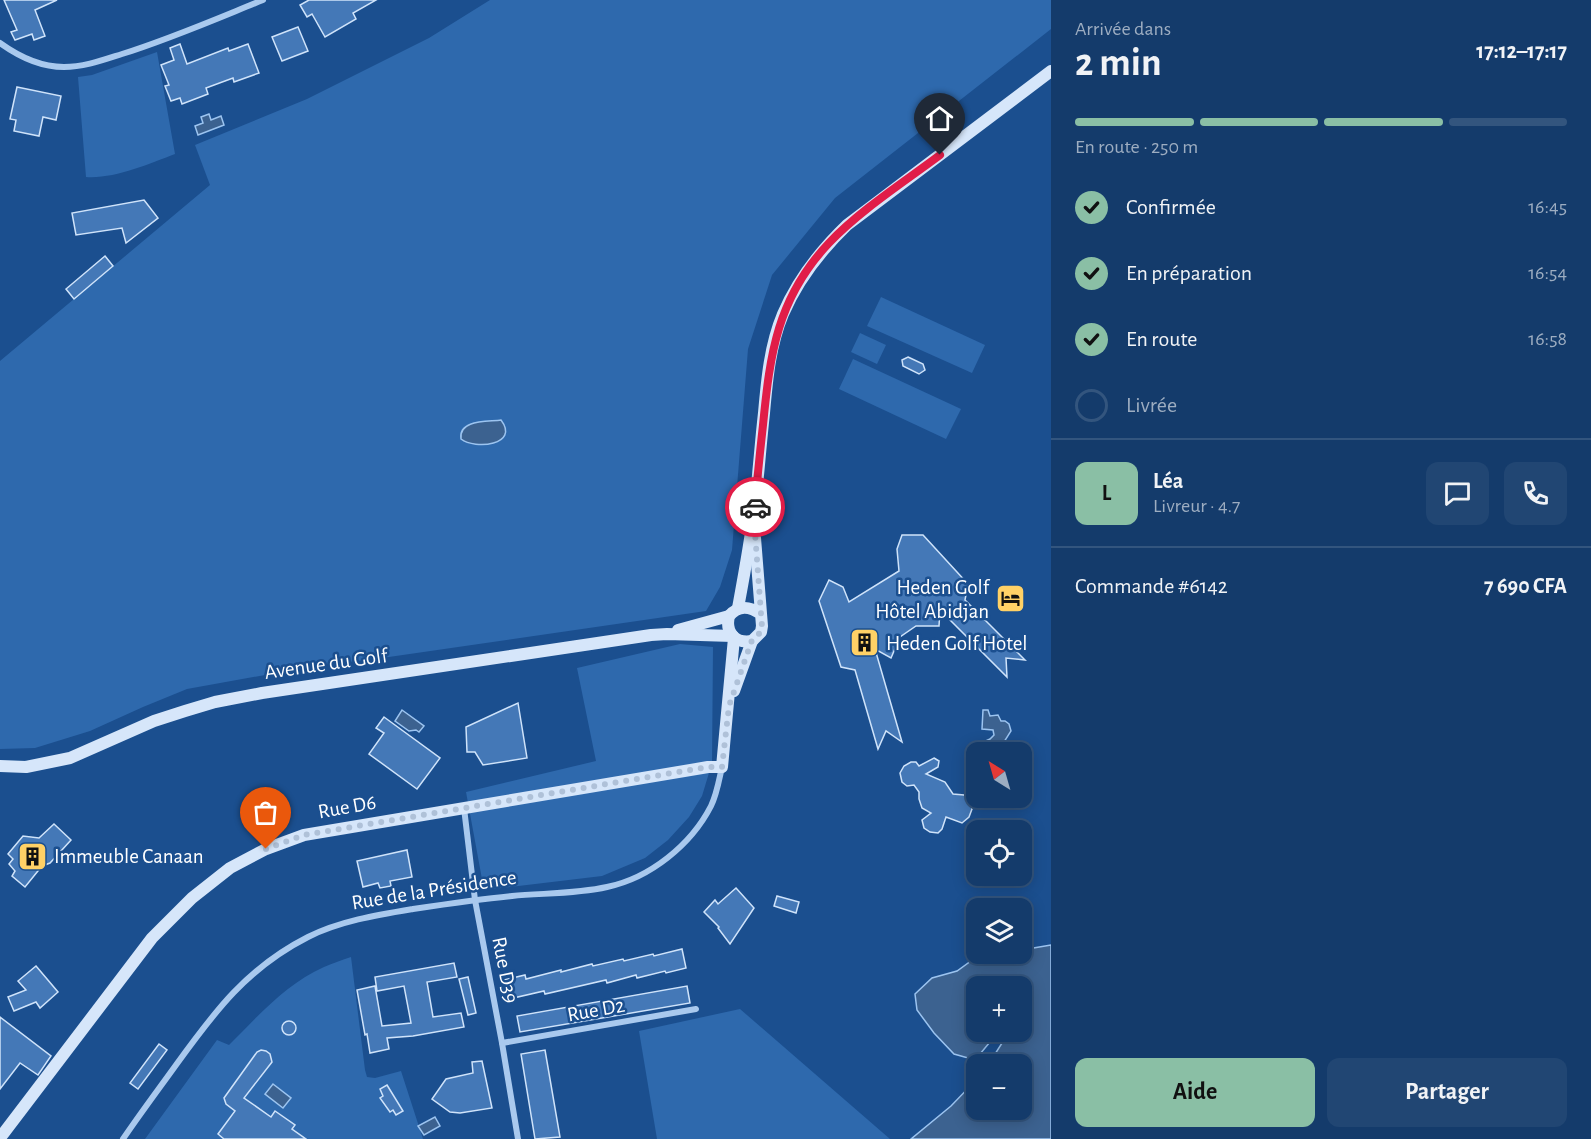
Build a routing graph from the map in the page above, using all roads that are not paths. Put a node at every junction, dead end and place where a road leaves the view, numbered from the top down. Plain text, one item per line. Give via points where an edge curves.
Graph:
1 (263, 0) edge
2 (0, 43) edge
3 (1051, 71) edge
4 (754, 519) junction
5 (734, 612) junction
6 (761, 614) junction
7 (667, 634) junction
8 (733, 637) junction
9 (752, 640) junction
10 (729, 706) junction
11 (0, 766) edge
12 (722, 767) junction
13 (464, 807) junction
14 (475, 900) junction
15 (696, 1009) dead end
16 (502, 1043) junction
17 (0, 1138) edge
18 (123, 1139) edge
19 (518, 1139) edge

1 - 2 street via 147,47 89,64 62,67 39,63
3 - 4 main road via 847,225 809,268 784,314 772,352
4 - 5 main road
4 - 6 main road
5 - 6 main road via 750,608
5 - 7 main road, Avenue du Golf
5 - 8 main road via 728,628
6 - 9 main road via 761,632
7 - 8 main road, Avenue du Golf
7 - 11 main road, Avenue du Golf via 215,702 154,721 70,758 26,767
8 - 9 main road, Avenue du Golf
8 - 10 main road, Rue de la Présidence
9 - 10 main road, Rue de la Présidence
10 - 12 main road, Rue de la Présidence
12 - 13 main road, Rue D6
12 - 14 street, Rue de la Présidence via 704,819 672,854 646,872 590,890
13 - 14 street, Rue D39
13 - 17 main road, Rue D6 via 304,835 230,868 192,898 152,938
14 - 16 street, Rue D39
14 - 18 street, Rue de la Présidence via 370,916 309,936 282,951 220,1006
15 - 16 street, Rue D2
16 - 19 street, Rue D39

